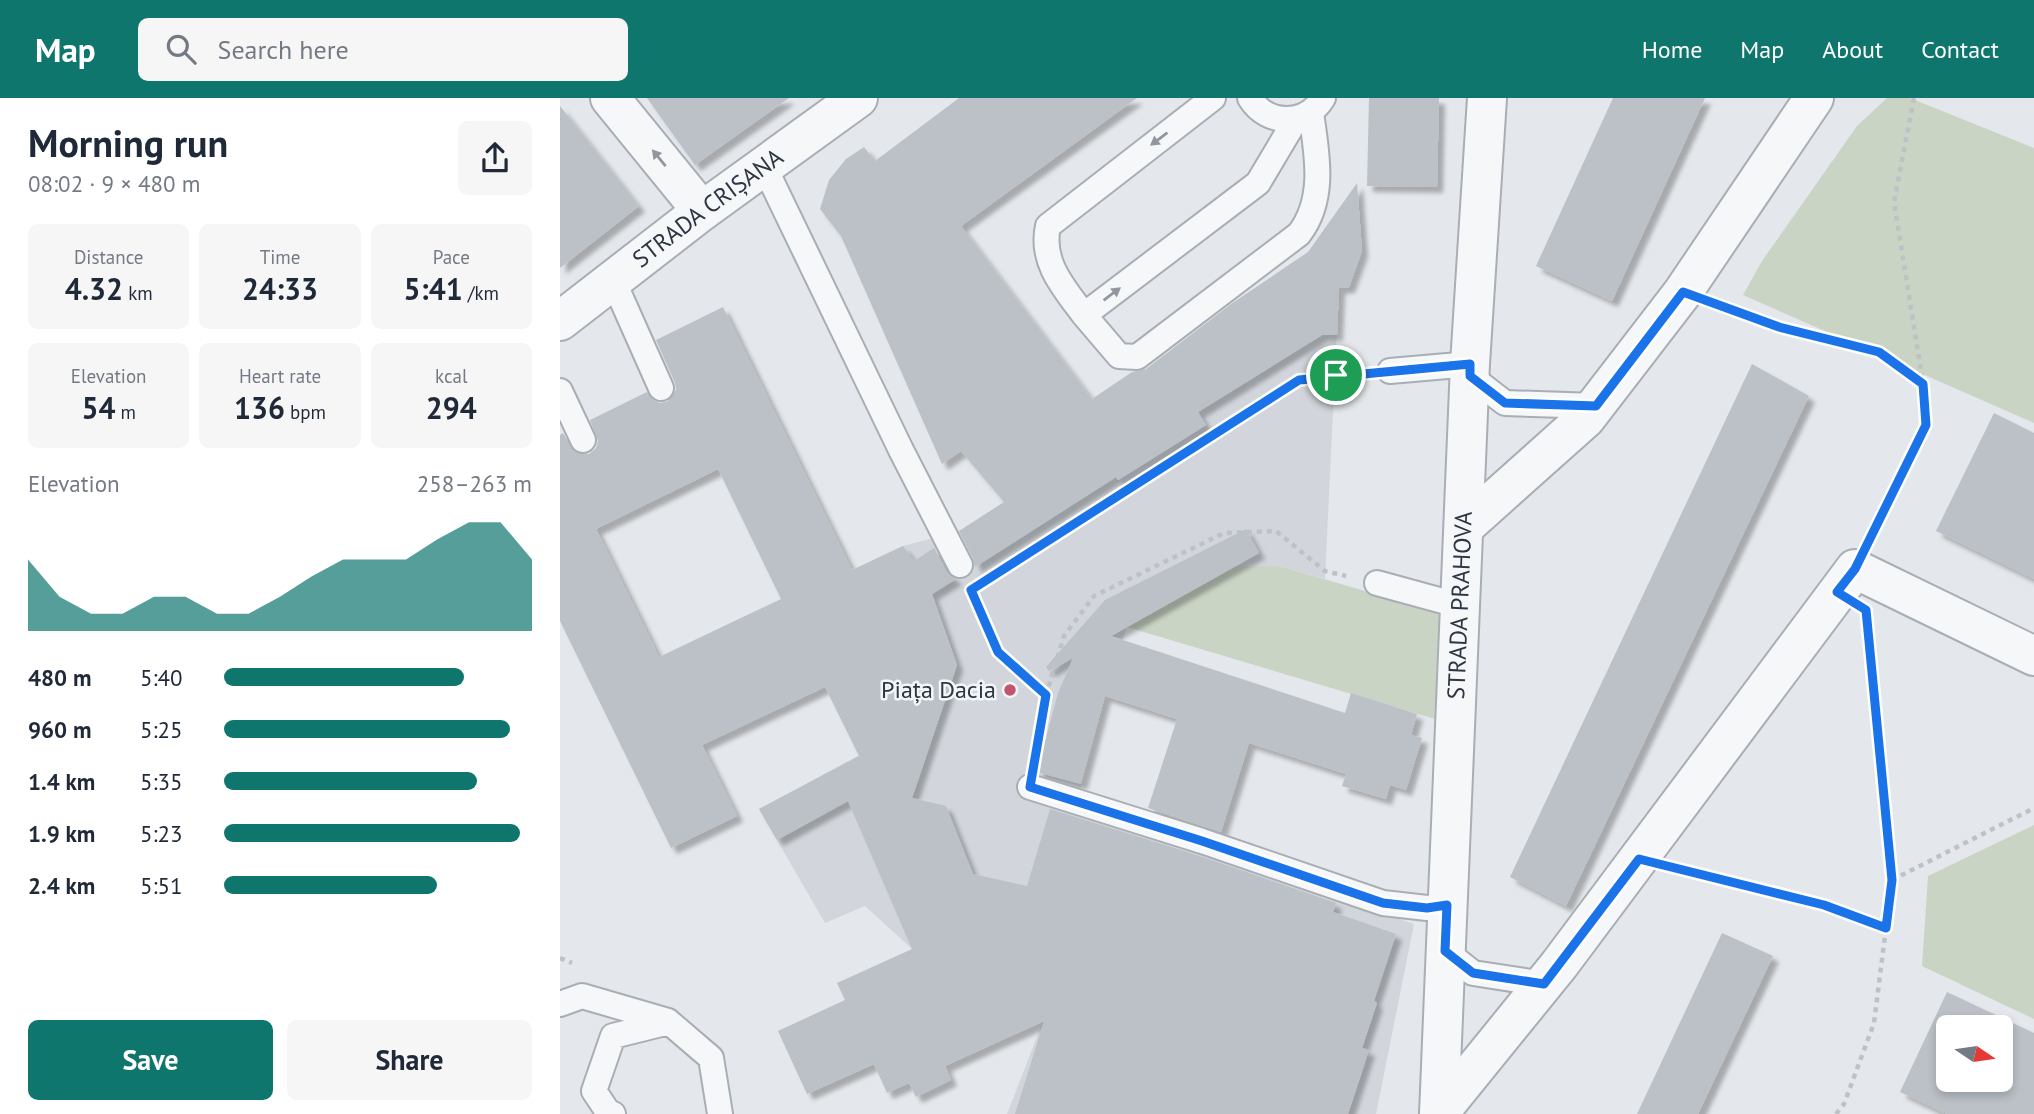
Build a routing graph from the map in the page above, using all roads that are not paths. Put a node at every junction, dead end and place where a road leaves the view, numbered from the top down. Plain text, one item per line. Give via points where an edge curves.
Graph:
1 (610, 98) edge
2 (858, 98) edge
3 (1213, 98) edge
4 (1250, 98) edge
5 (1487, 98) edge
6 (1814, 98) edge
7 (1310, 110) edge
8 (764, 166) junction
9 (702, 211) junction
10 (613, 280) junction
11 (1084, 315) junction
12 (560, 321) edge
13 (1470, 370) junction
14 (1390, 371) road end
15 (662, 388) dead end
16 (560, 391) edge
17 (1596, 406) junction
18 (583, 440) dead end
19 (1464, 527) junction
20 (960, 565) dead end
21 (1377, 583) road end
22 (1461, 606) junction
23 (2034, 656) edge
24 (1030, 787) road end
25 (1447, 905) junction
26 (1445, 951) junction
27 (1544, 984) junction
28 (560, 1004) edge
29 (669, 1022) junction
30 (613, 1114) edge
31 (720, 1114) edge
32 (1439, 1114) edge

9 -> 1 street
2 - 8 street, STRADA CRIȘANA
3 -> 11 lane via 1048,226 1045,241 1052,268
4 - 7 lane via 1261,112 1277,119
5 - 13 street, STRADA PRAHOVA
6 - 17 street via 1683,292
11 -> 7 lane via 1258,183
7 - 11 lane via 1318,162 1315,201 1310,220 1298,234 1137,357 1119,356
8 - 9 street, STRADA CRIȘANA
8 - 20 lane
9 - 10 street, STRADA CRIȘANA
10 - 12 street, STRADA CRIȘANA
10 - 15 lane
13 - 14 lane
13 - 17 lane via 1505,403
13 - 19 street, STRADA PRAHOVA
16 - 18 lane
17 - 19 street
19 - 22 street, STRADA PRAHOVA
21 - 22 lane
22 - 25 street, STRADA PRAHOVA
23 - 27 street via 1846,580
24 - 25 lane via 1383,903 1427,908
25 - 26 street, STRADA PRAHOVA
26 - 27 lane via 1473,973
26 - 32 street, STRADA PRAHOVA
27 - 32 street
28 - 29 lane via 582,996
29 - 30 lane via 614,1036 594,1091
29 - 31 lane via 711,1058

